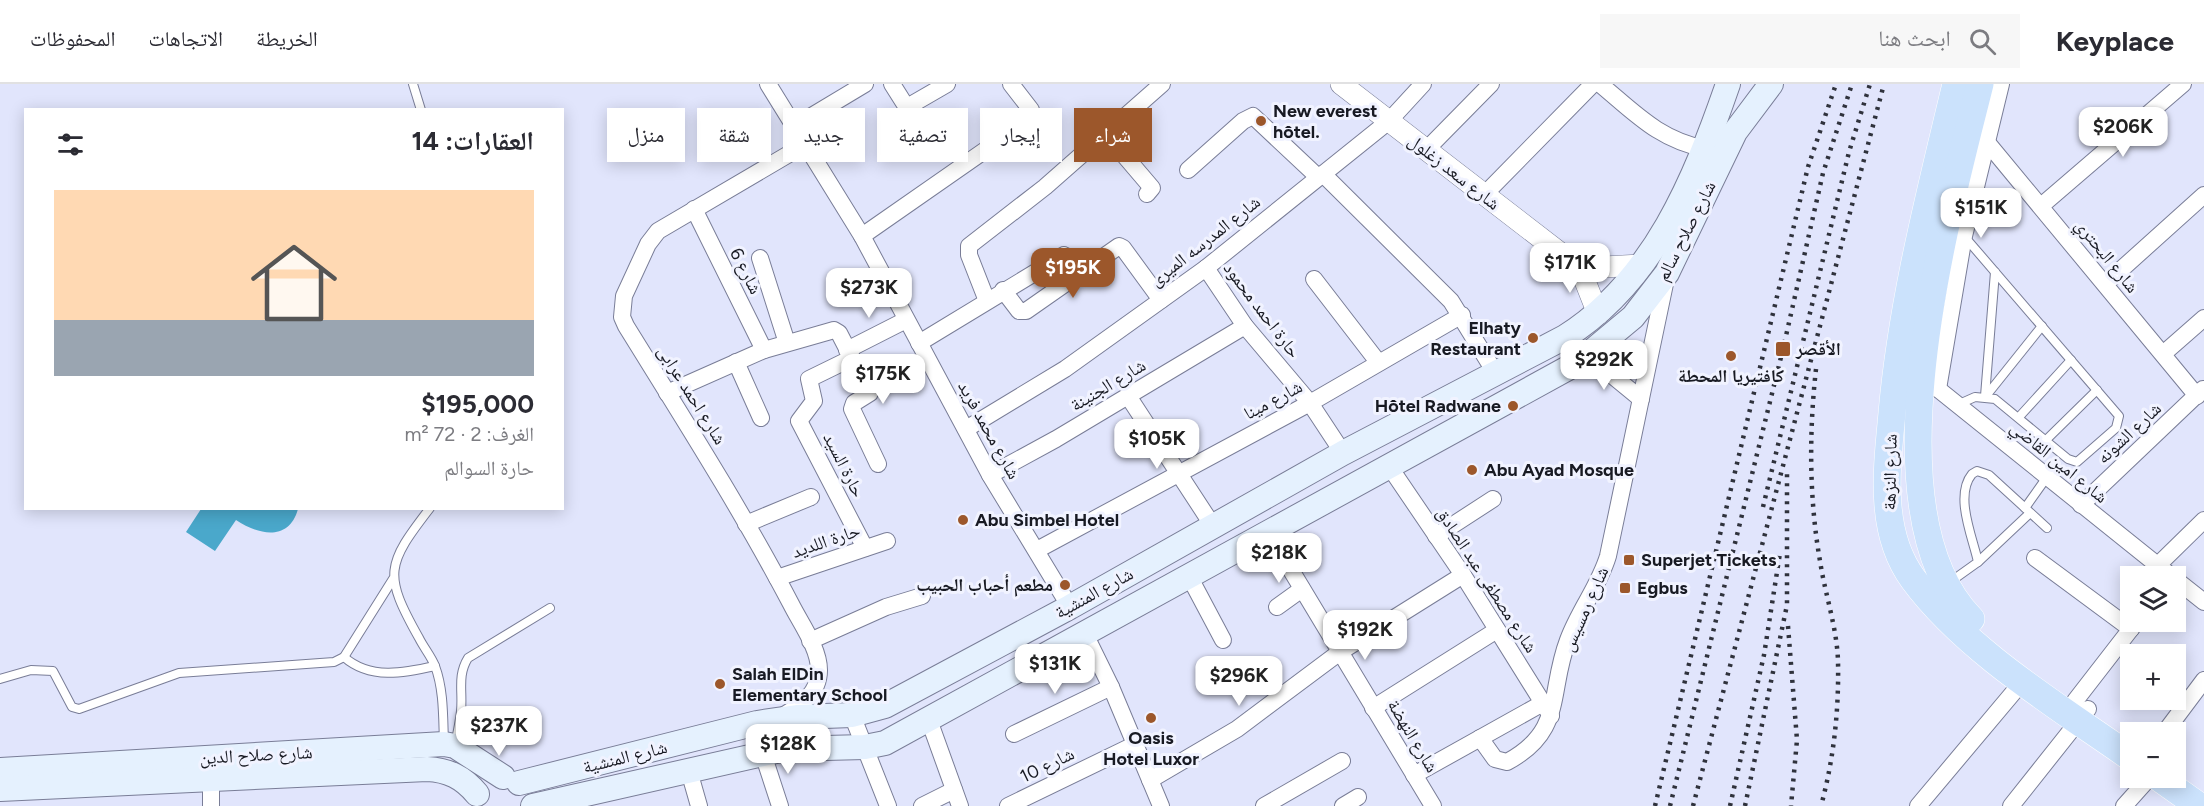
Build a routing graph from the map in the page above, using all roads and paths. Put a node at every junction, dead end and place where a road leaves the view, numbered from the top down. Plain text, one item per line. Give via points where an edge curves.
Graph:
1 (413, 84) edge
2 (865, 84) edge
3 (892, 84) edge
4 (947, 84) edge
5 (1011, 84) edge
6 (1162, 84) edge
7 (1341, 84) edge
8 (1424, 84) edge
9 (1491, 84) edge
10 (1593, 84) edge
11 (1600, 84) edge
12 (1728, 84) edge
13 (1772, 84) edge
14 (1956, 84) edge
15 (1980, 84) edge
16 (2001, 84) edge
17 (2183, 84) edge
18 (770, 85) edge
19 (420, 108) edge
20 (784, 108) edge
21 (825, 108) edge
22 (1135, 108) edge
23 (1389, 121) junction
24 (1986, 141) junction
25 (1706, 149) junction
26 (1425, 150) junction
27 (783, 157) edge
28 (817, 162) edge
29 (1074, 162) edge
30 (1130, 162) edge
31 (1188, 170) dead end
32 (1321, 175) junction
33 (1147, 194) dead end
34 (1484, 195) junction
35 (2204, 195) edge
36 (2041, 206) junction
37 (694, 209) junction
38 (1956, 226) junction
39 (862, 236) junction
40 (1064, 255) dead end
41 (760, 258) dead end
42 (1568, 259) junction
43 (1641, 265) junction
44 (1206, 268) junction
45 (1995, 272) junction
46 (1667, 273) junction
47 (1314, 279) dead end
48 (2104, 284) junction
49 (1003, 290) junction
50 (1161, 300) junction
51 (987, 301) junction
52 (1598, 314) junction
53 (1462, 315) junction
54 (2204, 318) edge
55 (906, 320) junction
56 (1245, 326) junction
57 (2042, 326) junction
58 (787, 343) junction
59 (920, 343) junction
60 (764, 350) junction
61 (850, 354) junction
62 (2163, 354) junction
63 (2071, 360) junction
64 (736, 362) junction
65 (1378, 362) junction
66 (1580, 362) junction
67 (1496, 374) junction
68 (1930, 383) junction
69 (2097, 390) junction
70 (2200, 392) edge
71 (667, 393) junction
72 (1128, 396) junction
73 (1985, 396) junction
74 (1641, 399) junction
75 (1310, 403) junction
76 (1957, 405) junction
77 (2019, 417) junction
78 (761, 418) dead end
79 (966, 429) junction
80 (2046, 440) junction
81 (1343, 453) junction
82 (878, 464) dead end
83 (1389, 466) junction
84 (1179, 472) junction
85 (990, 475) junction
86 (2047, 477) junction
87 (811, 498) dead end
88 (1493, 499) dead end
89 (2081, 505) junction
90 (1921, 506) junction
91 (429, 510) edge
92 (2027, 510) junction
93 (1888, 514) junction
94 (2204, 520) edge
95 (746, 524) junction
96 (1213, 526) junction
97 (2047, 528) dead end
98 (1268, 532) junction
99 (1436, 536) junction
100 (887, 541) dead end
101 (865, 548) junction
102 (1037, 550) junction
103 (2035, 558) dead end
104 (1978, 562) junction
105 (2157, 566) joint
106 (1463, 575) junction
107 (1189, 576) junction
108 (777, 578) junction
109 (393, 579) junction
110 (2186, 588) edge
111 (1302, 590) junction
112 (1936, 591) junction
113 (922, 596) dead end
114 (2204, 602) edge
115 (1070, 607) junction
116 (1277, 607) dead end
117 (550, 608) dead end
118 (2120, 616) edge
119 (1497, 630) junction
120 (2130, 632) edge
121 (1085, 634) junction
122 (1222, 640) dead end
123 (810, 641) junction
124 (1340, 652) junction
125 (344, 657) junction
126 (435, 666) junction
127 (0, 679) edge
128 (2204, 680) edge
129 (2023, 681) junction
130 (1111, 687) junction
131 (1373, 708) junction
132 (1547, 710) junction
133 (2081, 710) junction
134 (852, 715) junction
135 (777, 719) junction
136 (929, 720) junction
137 (2172, 722) edge
138 (2120, 732) edge
139 (1014, 734) dead end
140 (1480, 738) junction
141 (1136, 744) junction
142 (450, 745) junction
143 (865, 747) junction
144 (2120, 747) edge
145 (763, 754) junction
146 (1342, 761) dead end
147 (0, 770) edge
148 (689, 771) junction
149 (1414, 775) junction
150 (211, 777) junction
151 (2186, 778) edge
152 (511, 780) junction
153 (1150, 780) junction
154 (2140, 788) edge
155 (2174, 788) edge
156 (0, 789) edge
157 (954, 789) junction
158 (2204, 790) edge
159 (1358, 797) dead end
160 (476, 800) edge
161 (211, 806) edge
162 (531, 806) edge
163 (699, 806) edge
164 (780, 806) edge
165 (888, 806) edge
166 (922, 806) edge
167 (960, 806) edge
168 (1008, 806) edge
169 (1161, 806) edge
170 (1264, 806) edge
171 (1342, 806) edge
172 (1432, 806) edge
173 (1918, 806) edge
174 (2011, 806) edge
175 (2124, 806) edge
176 (2199, 806) edge

1 - 19 lane
2 - 21 street
3 - 4 street via 909,106
5 - 39 street via 1031,110 1030,119
6 - 22 street
7 - 23 street, شارع سعد زغلول
8 - 23 street, شارع المدرسه الميرى
9 - 26 street
10 - 34 street
11 - 25 street via 1658,133
12 - 25 main road
13 - 46 main road, شارع صلاح سالم via 1735,132
14 - 93 main road, شارع النزهة via 1915,254 1900,336 1887,466
15 - 38 main road, شارع النزهة
16 - 24 street
17 - 36 street
18 - 20 street, شارع محمد فريد
23 - 26 street, شارع سعد زغلول
23 - 32 street, شارع المدرسه الميرى
24 - 36 street, شارع البحتري
24 - 38 street
25 - 43 main road via 1678,210
26 - 34 street, شارع سعد زغلول
27 - 37 street, شارع احمد عرابى
28 - 39 street, شارع محمد فريد
29 - 51 street via 969,246
30 - 33 street via 1152,188
31 - 32 street via 1253,116
32 - 44 street, شارع المدرسه الميرى
32 - 53 street via 1440,287
34 - 42 street, شارع سعد زغلول
35 - 48 street
36 - 48 street, شارع البحتري
37 - 60 street, شارع 6
37 - 71 street, شارع احمد عرابى via 652,237 621,306 626,326
38 - 45 lane
38 - 68 main road, شارع النزهة
39 - 55 street, شارع محمد فريد
40 - 49 street
41 - 58 street
42 - 43 street, شارع سعد زغلول via 1604,267
42 - 52 street, شارع سعد زغلول via 1583,276
43 - 52 main road
44 - 50 street, شارع المدرسه الميرى
44 - 56 street, حارة احمد محمود
45 - 57 lane
45 - 73 lane
46 - 66 main road, شارع صلاح سالم via 1633,317
46 - 74 street, شارع رمسيس
47 - 65 street
48 - 62 street, شارع البحتري
49 - 50 street via 1019,311 1026,311 1119,246
49 - 51 street
50 - 79 street, شارع المدرسه الميرى via 1065,369
51 - 59 street
52 - 67 main road, شارع المنشية via 1565,338
53 - 65 street, شارع مينا
53 - 67 street
54 - 62 street
55 - 59 street, شارع محمد فريد
55 - 61 street
56 - 72 street, شارع الجنينة
56 - 75 street, حارة احمد محمود
57 - 63 lane
57 - 73 lane
58 - 60 street
58 - 61 street via 834,330
59 - 79 street, شارع محمد فريد
60 - 64 street
61 - 82 street via 870,393 854,403 852,409
61 - 101 street, حارة السيد via 809,379 814,401 799,421
62 - 70 street, شارع البحتري
63 - 69 lane
63 - 77 lane
64 - 71 street
64 - 78 street
65 - 75 street, شارع مينا
66 - 74 street via 1613,376
66 - 83 main road, شارع المنشية
67 - 81 main road, شارع المنشية
68 - 76 street, شارع امين القاضي
68 - 90 main road, شارع النزهة via 1918,463
69 - 80 lane
69 - 80 lane via 2119,416 2116,428 2077,462
70 - 89 street, شارع الشونه
71 - 95 street, شارع احمد عرابى
72 - 84 street
72 - 85 street, شارع الجنينة
73 - 76 lane
73 - 77 lane
74 - 132 street, شارع رمسيس via 1605,564 1567,641
75 - 81 street, حارة احمد محمود
75 - 84 street, شارع مينا
76 - 86 street, شارع امين القاضي
77 - 80 lane
79 - 85 street, شارع محمد فريد
81 - 96 main road, شارع المنشية
83 - 98 main road, شارع المنشية
83 - 99 street, شارع مصطفى عبد الصادق
84 - 96 street
84 - 102 street, شارع مينا
85 - 102 street, شارع محمد فريد
86 - 89 street, شارع امين القاضي
86 - 92 lane
87 - 95 street
88 - 99 street
89 - 105 street, شارع امين القاضي
90 - 93 main road
90 - 112 main road, شارع النزهة
91 - 109 lane via 398,553
92 - 97 lane
92 - 104 lane
92 - 104 lane via 1989,475 1977,471 1971,474 1967,483 1967,525
93 - 112 main road, شارع النزهة via 1901,558 1913,579
94 - 105 street
95 - 108 street, شارع احمد عرابى
96 - 115 main road, شارع المنشية
98 - 107 main road, شارع المنشية
98 - 111 street, شارع النهضة
99 - 106 street, شارع مصطفى عبد الصادق
100 - 101 street, حارة اللديد
101 - 108 street, حارة اللديد
102 - 115 street, شارع محمد فريد
103 - 118 street
104 - 112 lane
106 - 119 street, شارع مصطفى عبد الصادق
106 - 124 street
107 - 121 main road, شارع المنشية
107 - 122 street
108 - 123 street, شارع احمد عرابى
109 - 125 lane
109 - 126 lane via 405,612
110 - 114 street
111 - 116 street
111 - 124 street, شارع النهضة
112 - 129 main road, شارع النزهة via 1974,642
112 - 133 main road, شارع النزهة
113 - 123 street
115 - 134 main road, شارع المنشية via 885,706
117 - 142 lane via 468,658 462,668 461,708
119 - 131 street
119 - 132 street, شارع مصطفى عبد الصادق
120 - 133 street
121 - 130 street
121 - 136 main road, شارع المنشية
123 - 135 street, شارع احمد عرابى via 818,657 815,688 806,701
124 - 131 street, شارع النهضة
124 - 153 street via 1237,729
125 - 126 lane via 353,665 378,672 411,672
125 - 127 lane via 322,664 179,673 79,709 72,707 52,671 31,670
126 - 142 lane
128 - 137 street
129 - 133 main road, شارع النزهة
129 - 173 street
130 - 139 street
130 - 141 street
131 - 149 street, شارع النهضة
132 - 140 street
132 - 140 street, شارع رمسيس via 1534,744 1507,762 1498,762
133 - 138 main road, شارع النزهة
133 - 144 main road, شارع النزهة
133 - 174 street
134 - 135 main road, شارع المنشية
134 - 143 street
135 - 152 main road, شارع المنشية
136 - 143 main road, شارع المنشية via 885,743
136 - 157 street
140 - 149 street
141 - 153 street
141 - 168 street, شارع 10
142 - 147 main road, شارع صلاح الدين
142 - 152 main road
143 - 145 main road, شارع المنشية via 807,747
143 - 165 street
145 - 148 main road, شارع المنشية
145 - 164 street
146 - 170 street
148 - 162 main road, شارع المنشية
148 - 163 street
149 - 172 street, شارع النهضة
150 - 156 main road, شارع صلاح الدين
150 - 160 main road, شارع صلاح الدين via 442,770 458,776
150 - 161 street
151 - 158 main road
152 - 160 main road, شارع المنشية via 488,782
152 - 162 main road, شارع المنشية via 525,790
153 - 169 street
154 - 175 street
155 - 176 main road
157 - 166 street
157 - 167 street
159 - 171 street

